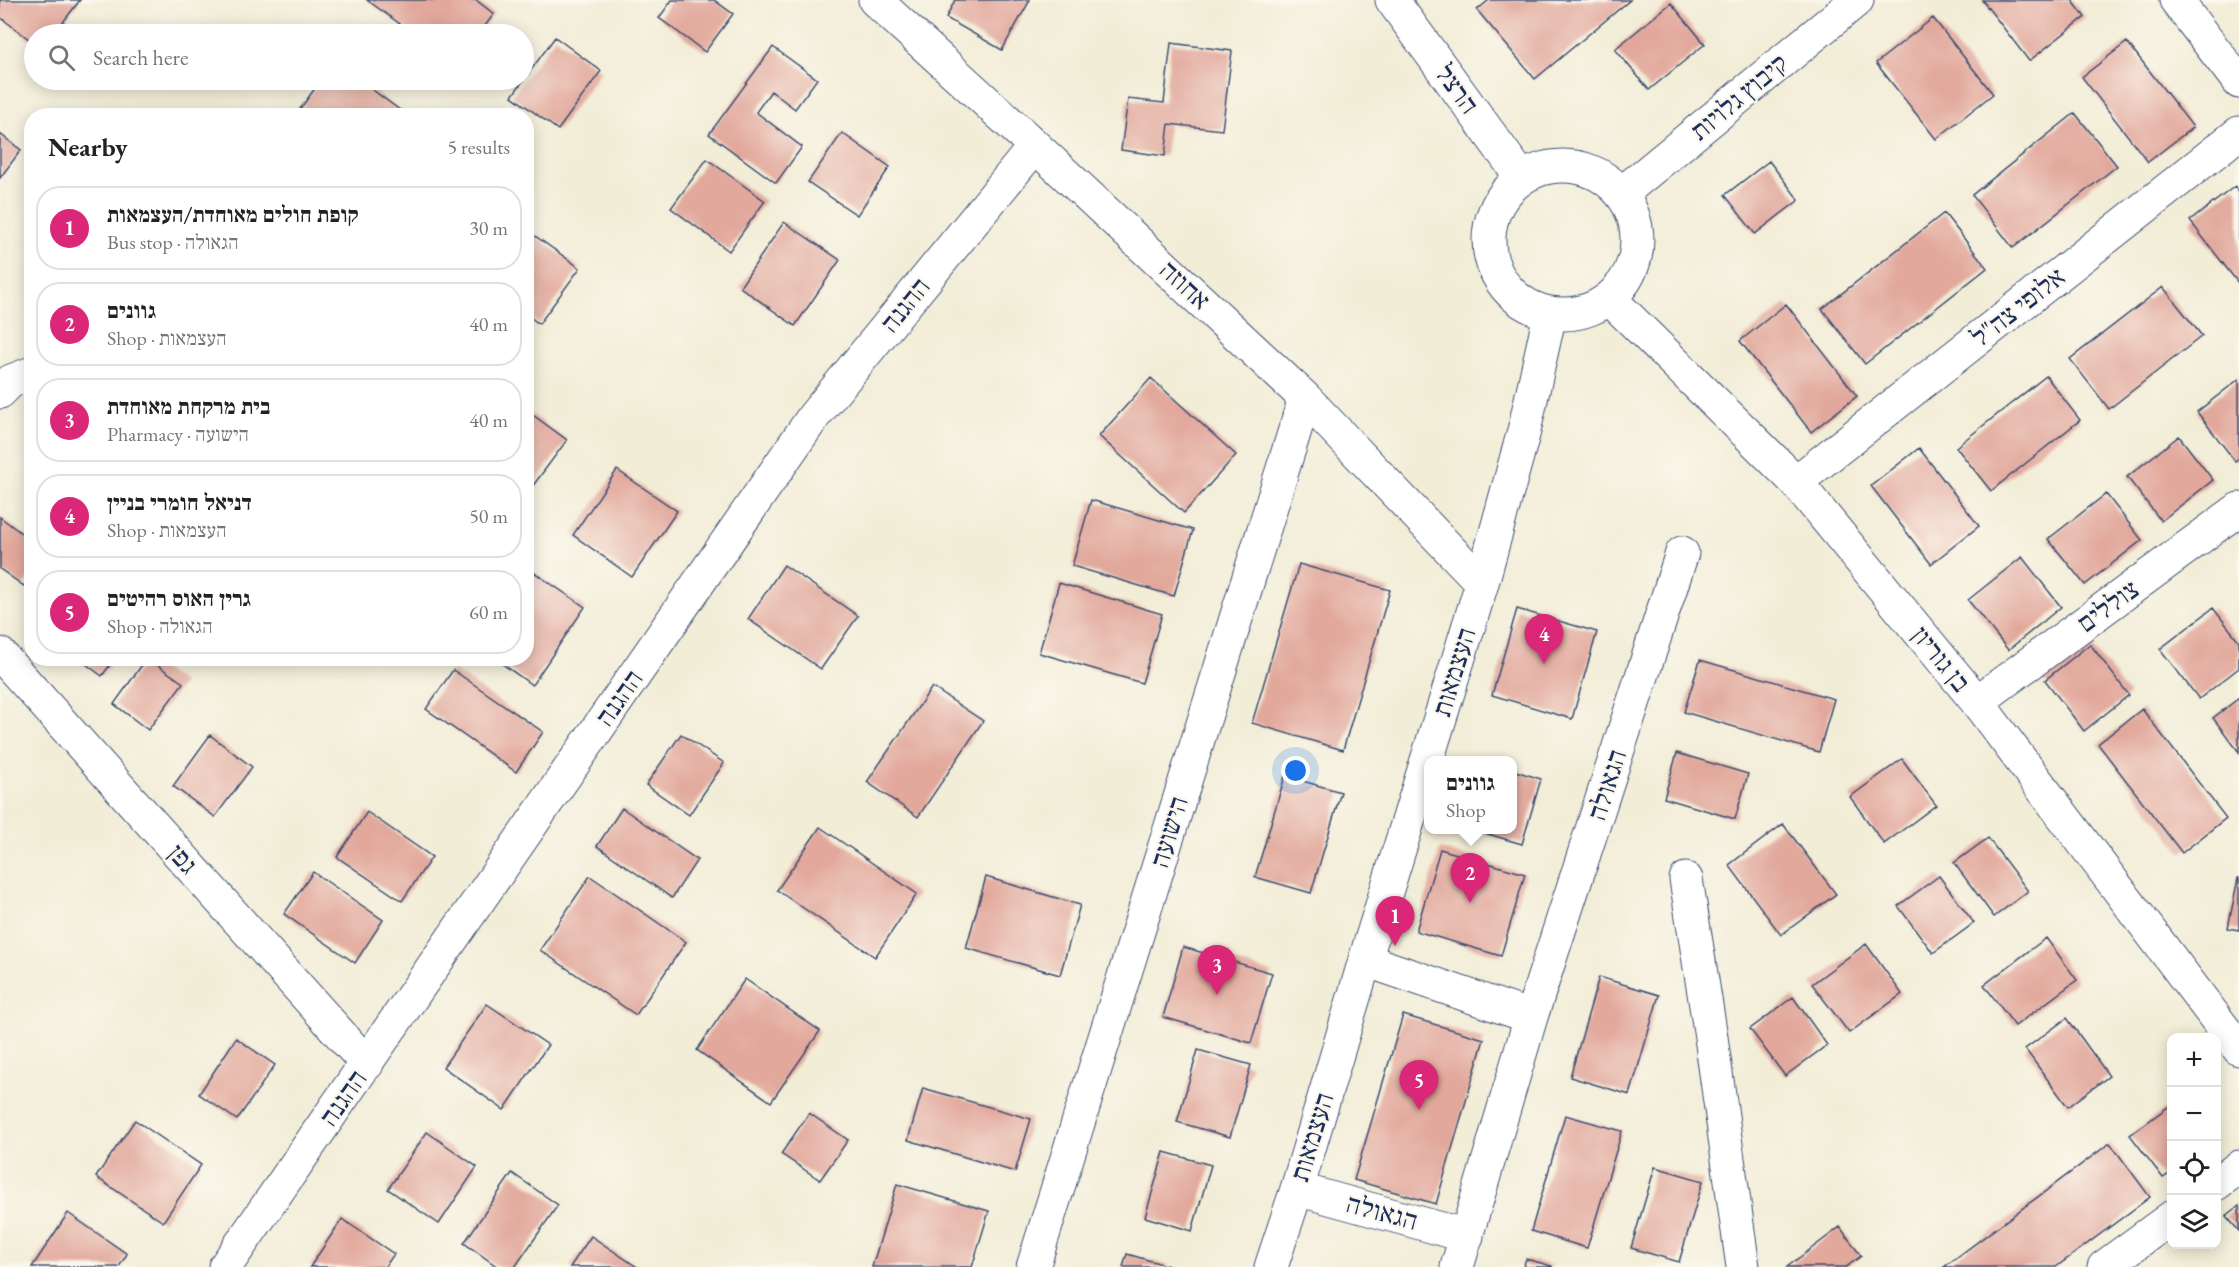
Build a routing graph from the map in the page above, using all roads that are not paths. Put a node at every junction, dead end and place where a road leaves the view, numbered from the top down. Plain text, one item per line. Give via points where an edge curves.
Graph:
1 (875, 0) edge
2 (1857, 0) edge
3 (2176, 0) edge
4 (1404, 4) edge
5 (2239, 82) edge
6 (2239, 133) edge
7 (1035, 146) junction
8 (1522, 178) junction
9 (1621, 194) junction
10 (1609, 298) junction
11 (1550, 314) junction
12 (24, 376) edge
13 (0, 392) edge
14 (1305, 398) junction
15 (1796, 482) junction
16 (2239, 509) edge
17 (1682, 553) dead end
18 (1482, 583) junction
19 (0, 654) edge
20 (1977, 702) junction
21 (1428, 756) edge
22 (1424, 770) edge
23 (1686, 879) dead end
24 (1365, 960) junction
25 (1531, 1017) junction
26 (2239, 1049) edge
27 (367, 1065) junction
28 (2239, 1167) edge
29 (2221, 1181) edge
30 (1297, 1189) junction
31 (2167, 1221) edge
32 (1467, 1236) junction
33 (225, 1267) edge
34 (1034, 1267) edge
35 (1271, 1267) edge
36 (1457, 1267) edge
37 (1743, 1267) edge
38 (2104, 1267) edge

1 - 7 street, אחוזה
2 - 9 street, קיבוץ גלויות
3 - 5 street
4 - 8 street, הרצל
6 - 15 street, אלופי צה"ל
7 - 14 street, אחוזה
7 - 27 street, ההגנה via 814,416
8 - 9 street via 1542,168 1563,165 1586,169
8 - 11 street via 1503,195 1492,218 1488,243 1494,268 1507,290 1526,306
9 - 10 street via 1631,211 1636,249 1632,267
10 - 11 street via 1571,315
10 - 15 street, בן גוריון
11 - 18 street, העצמאות via 1524,431
12 - 13 street via 11,381
14 - 18 street, אחוזה
14 - 34 street, הישועה
15 - 20 street, בן גוריון
16 - 20 street, צוללים
17 - 25 street, הגאולה
18 - 21 street, העצמאות
19 - 27 street, גפן
20 - 26 street, בן גוריון
22 - 24 street, העצמאות
23 - 37 street
24 - 25 street
24 - 30 street, העצמאות
25 - 32 street, הגאולה
27 - 33 street, ההגנה
28 - 29 street
30 - 32 street, הגאולה
30 - 35 street, העצמאות
31 - 38 street
32 - 36 street, הגאולה

